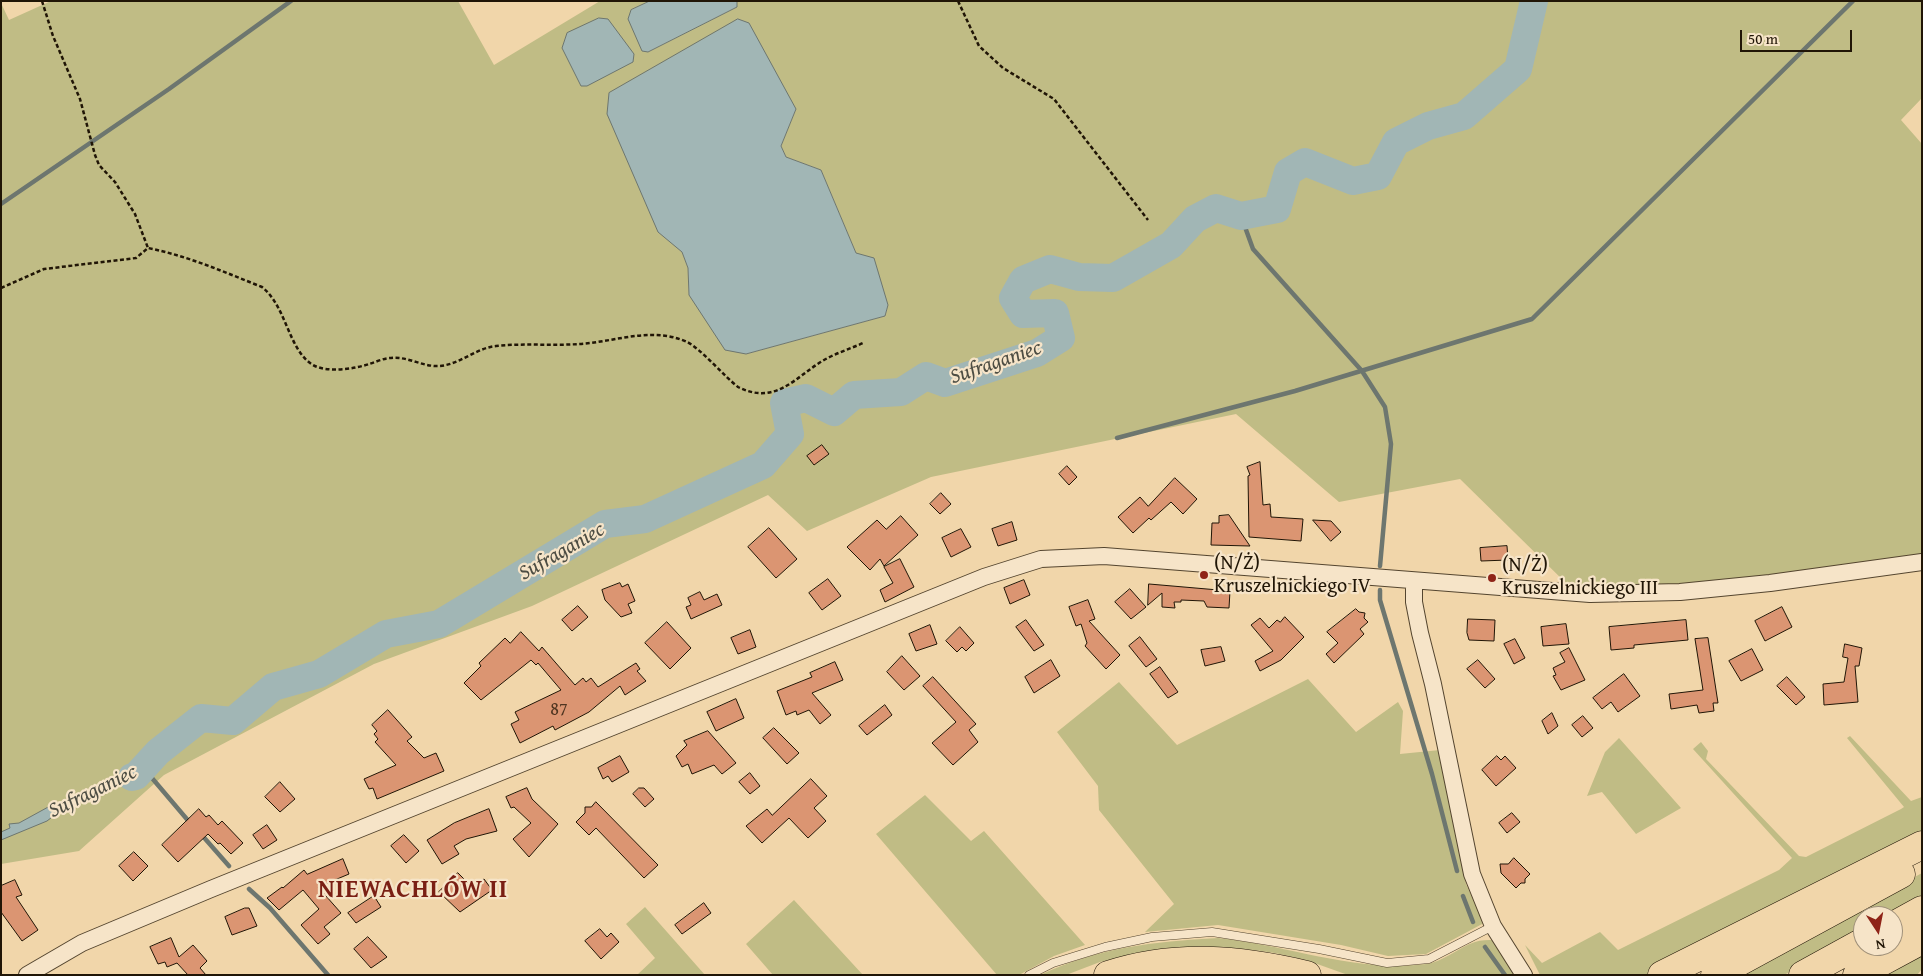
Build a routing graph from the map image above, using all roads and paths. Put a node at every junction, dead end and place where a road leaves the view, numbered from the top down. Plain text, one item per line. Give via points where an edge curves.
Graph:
1 (42, 1) edge
2 (958, 1) edge
3 (1148, 220) dead end
4 (148, 248) junction
5 (1, 288) edge
6 (863, 343) dead end
7 (1922, 562) edge
8 (1414, 581) junction
9 (1922, 845) edge
10 (1922, 863) edge
11 (1922, 910) edge
12 (1903, 920) edge
13 (1493, 926) junction
14 (1922, 940) edge
15 (1853, 948) edge
16 (27, 975) edge
17 (1029, 975) edge
18 (1108, 975) edge
19 (1307, 975) edge
20 (1524, 975) edge
21 (1662, 975) edge
22 (1715, 975) edge
23 (1803, 975) edge
24 (1857, 975) edge

1 - 4 path via 80,99 100,165 135,214
2 - 3 path via 979,46 1003,68 1054,100
4 - 5 path via 136,258 44,269
4 - 6 path via 188,258 262,287 272,295 306,359 324,368 368,365 391,357 439,366 494,346 579,344 650,335 689,343 738,388 759,393 787,388 824,360
7 - 8 street via 1770,583 1643,594 1590,594
8 - 13 street via 1420,633 1472,874
8 - 16 street via 1104,556 1059,557 1024,563 220,885 82,943
9 - 21 highway
10 - 22 highway
11 - 12 highway
13 - 17 lane via 1429,959 1387,963 1212,932 1152,937 1104,947 1053,963
13 - 20 street
14 - 24 highway
15 - 23 highway
18 - 19 highway via 1153,964 1222,960

